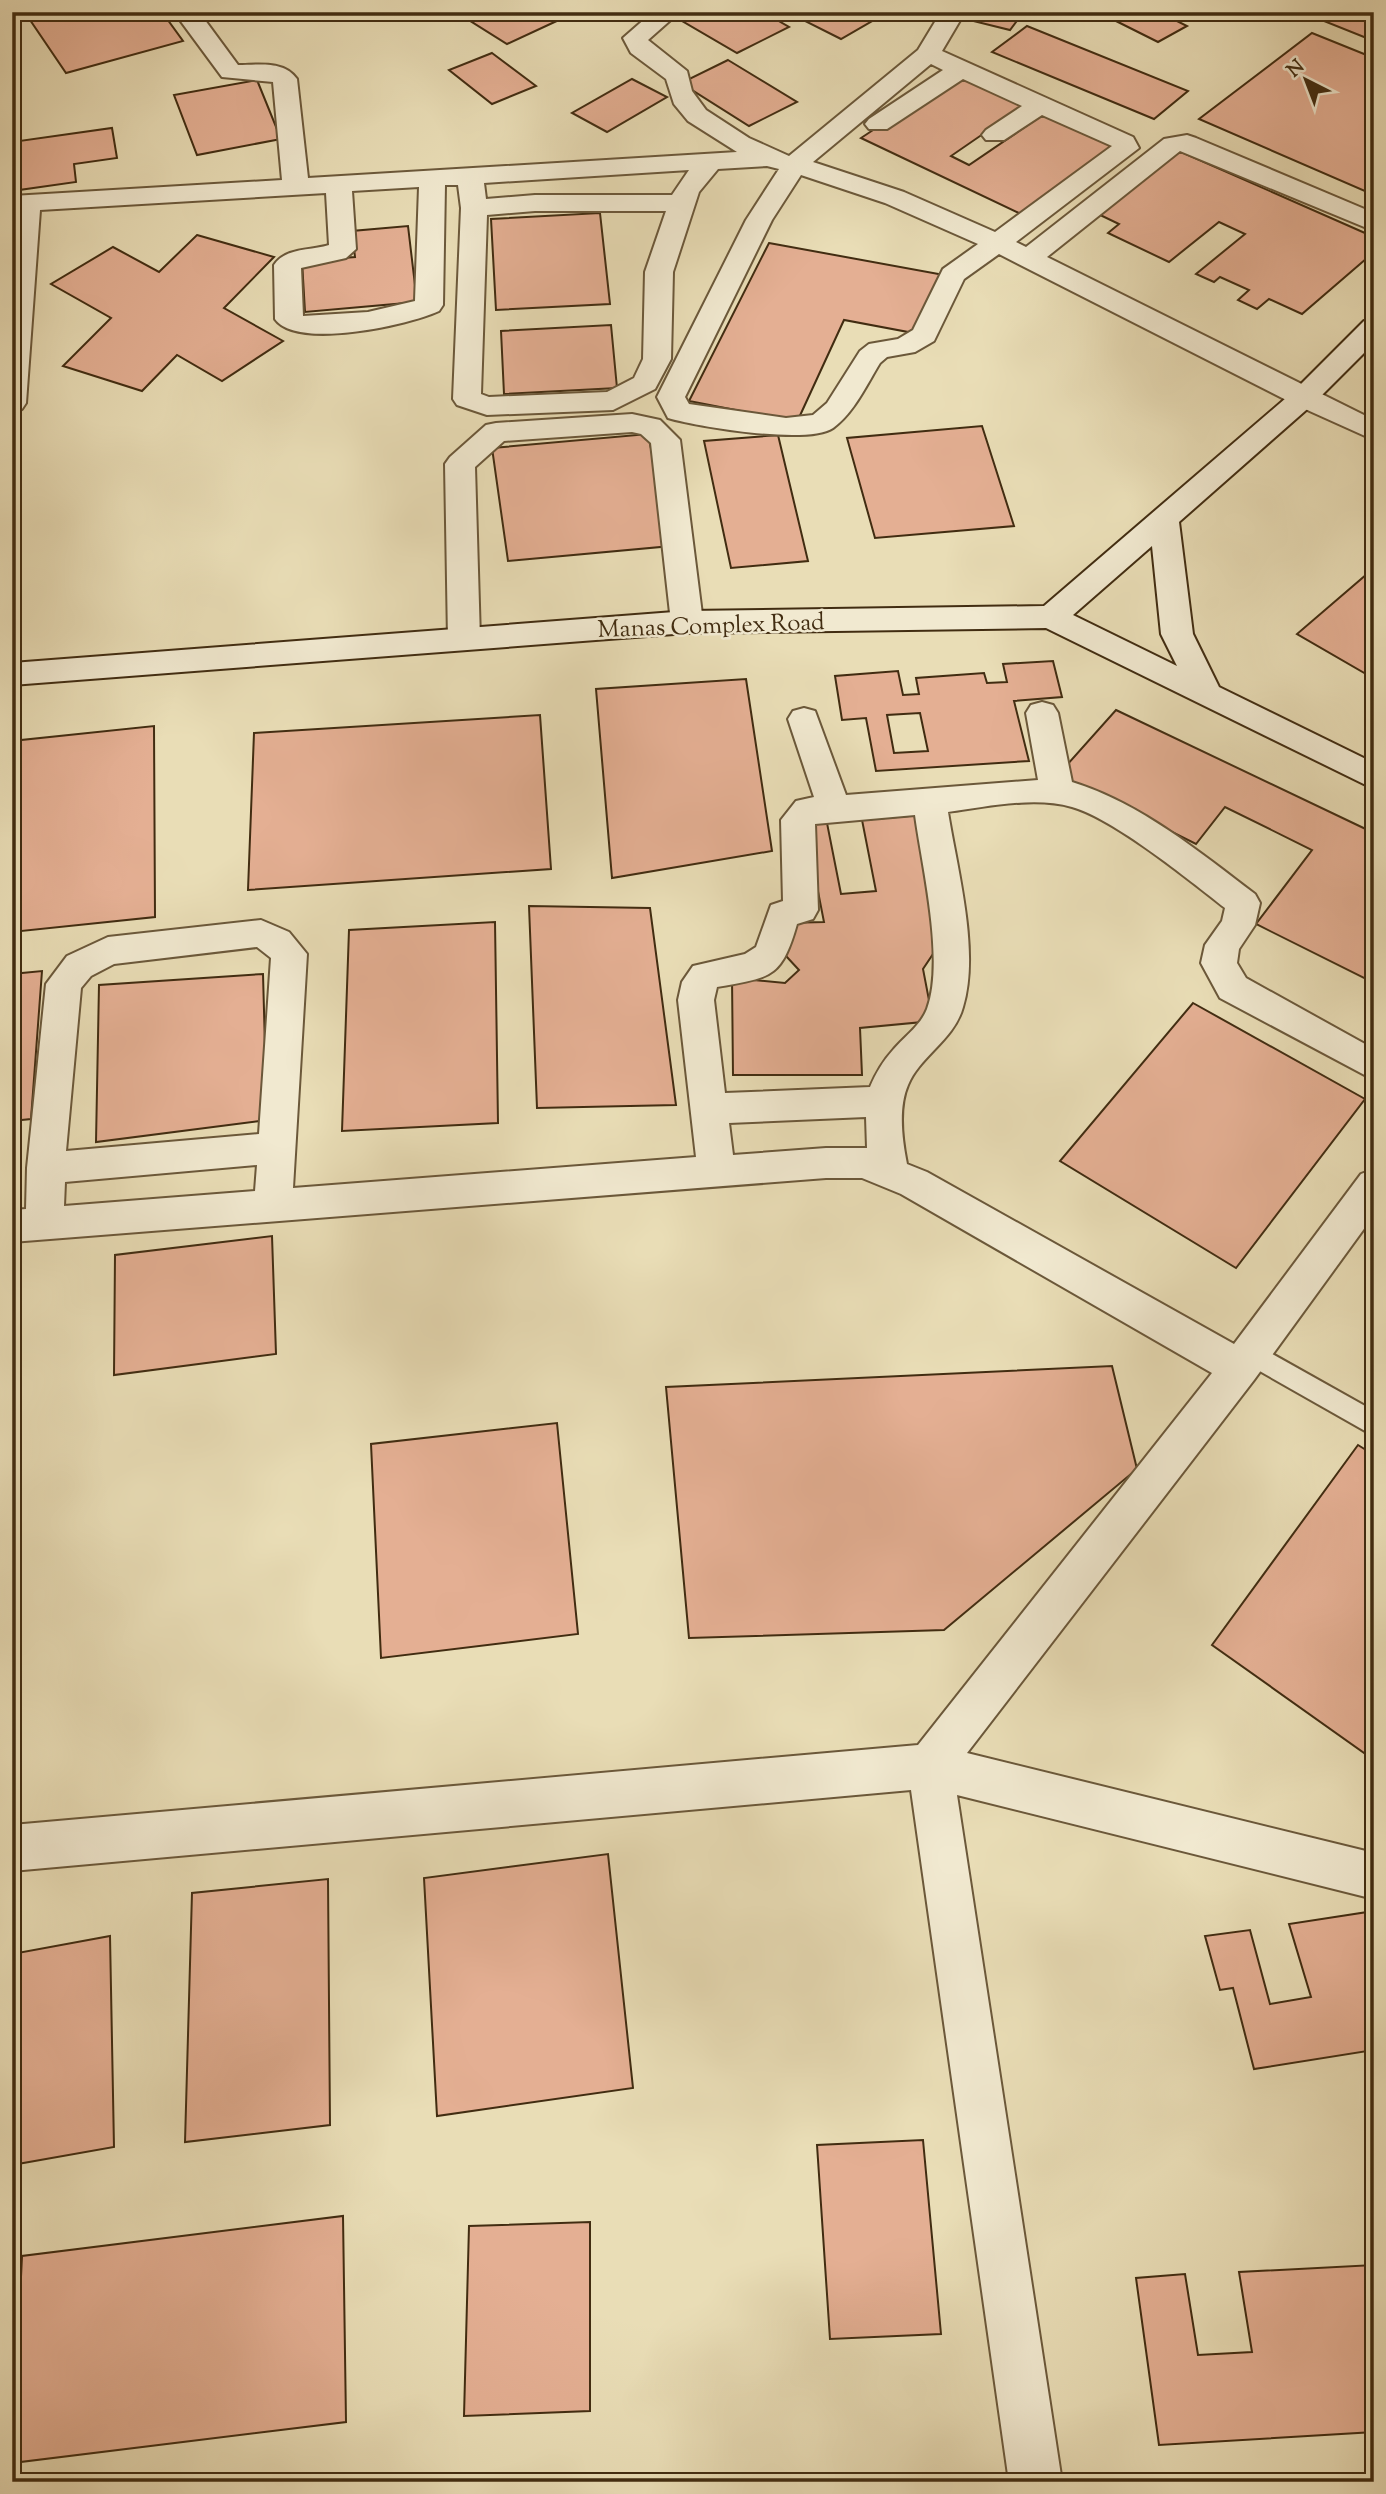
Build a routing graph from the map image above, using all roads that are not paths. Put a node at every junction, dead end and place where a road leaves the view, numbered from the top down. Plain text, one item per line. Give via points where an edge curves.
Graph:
1 (186, 12) edge
2 (656, 12) edge
3 (953, 12) edge
4 (928, 54) junction
5 (961, 69) junction
6 (1040, 105) junction
7 (865, 132) dead end
8 (995, 135) dead end
9 (767, 158) junction
10 (709, 163) junction
11 (795, 164) junction
12 (470, 176) junction
13 (432, 179) junction
14 (339, 184) junction
15 (296, 187) junction
16 (682, 202) junction
17 (19, 204) edge
18 (474, 208) junction
19 (1374, 223) edge
20 (998, 244) junction
21 (1029, 258) junction
22 (1374, 327) edge
23 (1303, 397) junction
24 (12, 403) edge
25 (1374, 431) edge
26 (1164, 519) junction
27 (1051, 617) junction
28 (687, 622) junction
29 (464, 639) junction
30 (12, 674) edge
31 (1207, 694) junction
32 (1042, 713) dead end
33 (804, 719) dead end
34 (1374, 777) edge
35 (1057, 793) junction
36 (930, 802) junction
37 (834, 808) junction
38 (1374, 1066) edge
39 (887, 1101) junction
40 (709, 1109) junction
41 (278, 1148) junction
42 (46, 1168) junction
43 (716, 1171) junction
44 (889, 1171) junction
45 (1374, 1185) edge
46 (273, 1206) junction
47 (29, 1225) edge
48 (1245, 1360) junction
49 (1374, 1425) edge
50 (930, 1766) junction
51 (12, 1848) edge
52 (1374, 1876) edge
53 (1036, 2482) edge

1 - 15 street via 231,72 277,72 285,79
2 - 9 street via 662,17 635,38 640,48 678,76 678,89 687,105
3 - 4 street
4 - 5 street
4 - 11 street
5 - 6 street
5 - 7 street
6 - 8 street
6 - 20 street via 1124,142 1126,148
9 - 10 street
9 - 11 street
10 - 12 street
10 - 16 street
11 - 20 street via 930,212
11 - 20 street via 763,213 671,397 678,412 786,427 821,423 837,409 870,357 924,335 953,275
12 - 13 street
12 - 18 street
13 - 14 street
13 - 14 street via 429,305 395,315 301,325 289,319 287,265 295,259 343,249
14 - 15 street
15 - 17 street
16 - 18 street
16 - 18 street via 659,272 657,359 645,383 613,401 486,406 467,399
17 - 24 street
19 - 21 street via 1180,143
20 - 21 street
21 - 23 street
22 - 23 street
23 - 25 street
23 - 26 street
26 - 27 street
26 - 31 street via 1177,634
27 - 28 street, Manas Complex Road
27 - 31 street, Manas Complex Road
28 - 29 street, Manas Complex Road
28 - 29 street via 665,440 650,426 632,423 496,432 460,464
29 - 30 street, Manas Complex Road
31 - 34 street, Manas Complex Road
32 - 35 street
33 - 37 street
35 - 36 street
35 - 38 street via 1072,794 1111,812 1243,903 1238,925 1222,945 1219,964 1233,988
36 - 37 street
36 - 39 street via 951,958 945,1009 917,1051 892,1077
37 - 40 street via 808,810 798,820 801,910 783,914 771,954 755,966 705,976 700,982 696,1000
39 - 40 street
39 - 44 street via 882,1129
40 - 43 street
41 - 42 street
41 - 42 street via 289,954 261,933 108,951 79,965 64,984
41 - 46 street
42 - 47 street
43 - 44 street via 826,1163 864,1163
43 - 46 street
44 - 48 street
45 - 48 street
46 - 47 street
48 - 49 lane
48 - 50 street
50 - 51 street
50 - 52 street
50 - 53 street

